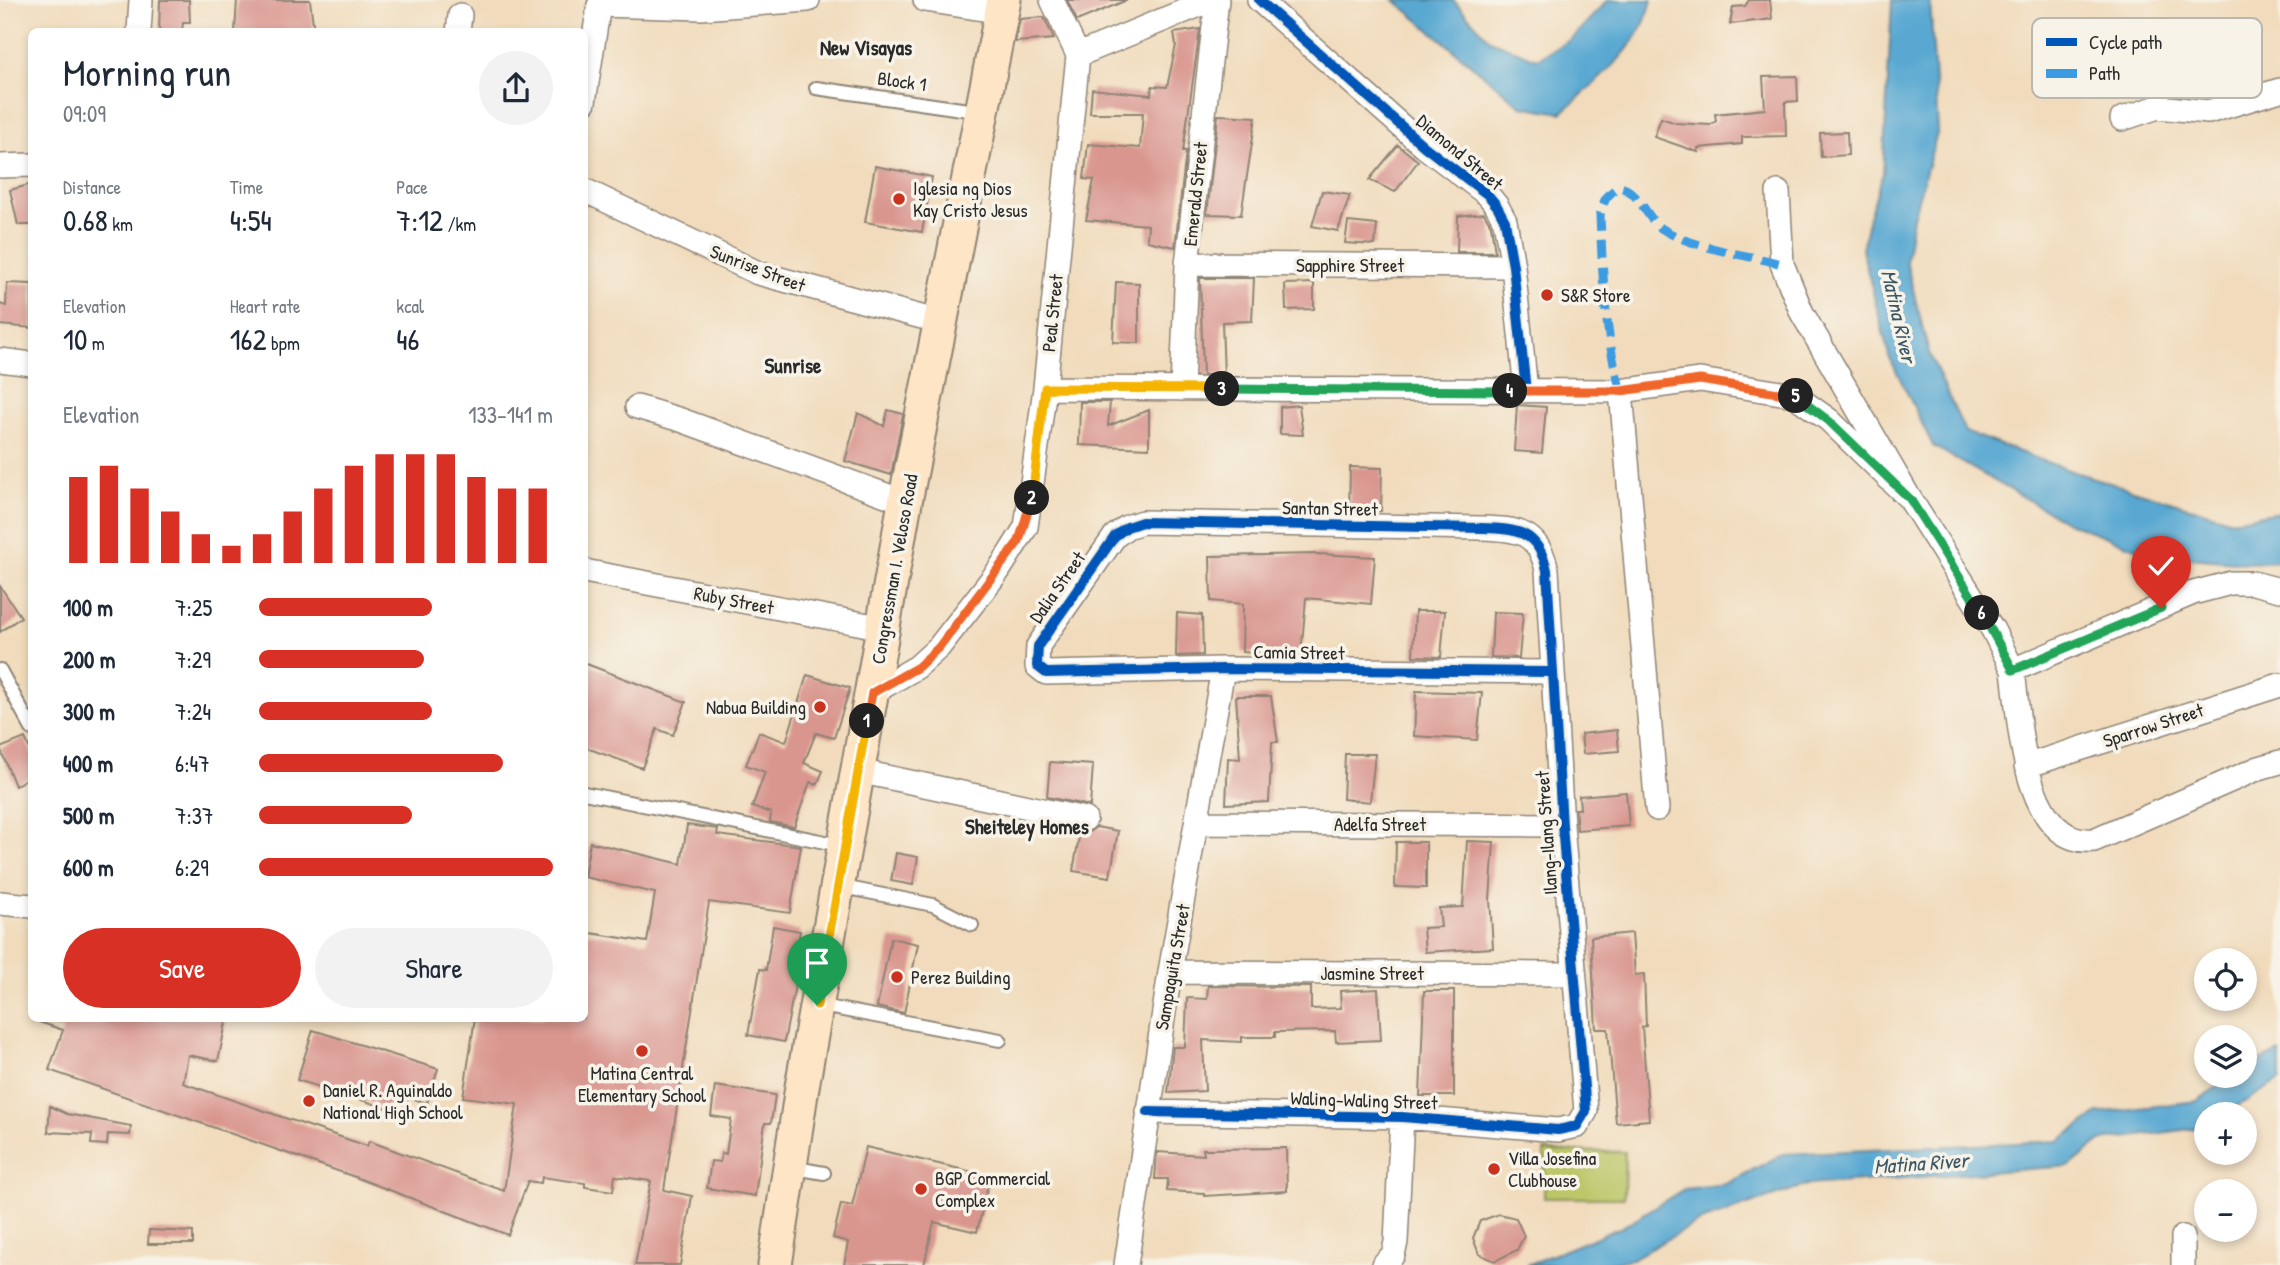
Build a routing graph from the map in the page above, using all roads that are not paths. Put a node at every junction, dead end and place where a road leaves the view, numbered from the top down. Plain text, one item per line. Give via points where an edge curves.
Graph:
1 (141, 0) edge
2 (808, 0) edge
3 (925, 0) edge
4 (1052, 0) edge
5 (1211, 0) edge
6 (1217, 0) edge
7 (1259, 0) edge
8 (1003, 6) edge
9 (139, 28) edge
10 (1078, 55) junction
11 (588, 77) edge
12 (816, 88) dead end
13 (2280, 90) edge
14 (2262, 96) edge
15 (2254, 98) edge
16 (982, 112) junction
17 (2122, 119) dead end
18 (28, 165) edge
19 (0, 166) edge
20 (588, 192) edge
21 (1778, 192) dead end
22 (1187, 264) junction
23 (1513, 266) junction
24 (940, 322) junction
25 (0, 359) edge
26 (28, 363) edge
27 (1045, 388) junction
28 (1182, 389) junction
29 (1526, 391) junction
30 (1621, 391) junction
31 (637, 407) dead end
32 (1910, 499) junction
33 (905, 502) junction
34 (1127, 527) joint
35 (1532, 538) joint
36 (588, 572) edge
37 (2280, 590) edge
38 (884, 628) junction
39 (2011, 666) junction
40 (1223, 669) junction
41 (0, 670) edge
42 (1552, 672) junction
43 (1046, 673) joint
44 (2280, 685) edge
45 (872, 693) junction
46 (28, 722) edge
47 (2280, 762) edge
48 (2026, 766) junction
49 (858, 771) junction
50 (588, 794) edge
51 (1657, 809) dead end
52 (1085, 819) dead end
53 (1197, 823) junction
54 (1562, 825) junction
55 (845, 846) junction
56 (838, 886) junction
57 (0, 903) edge
58 (28, 906) edge
59 (972, 925) dead end
60 (1170, 972) junction
61 (1573, 974) junction
62 (817, 1005) junction
63 (1000, 1040) dead end
64 (1148, 1112) junction
65 (1402, 1117) junction
66 (1577, 1126) joint
67 (790, 1167) junction
68 (824, 1173) dead end
69 (2183, 1237) dead end
70 (1386, 1263) edge
71 (775, 1265) edge
72 (1126, 1265) edge
73 (2183, 1265) edge

1 - 9 street
2 - 11 street via 701,8 599,5
3 - 8 street
4 - 10 street
5 - 10 street
6 - 22 street, Emerald Street
7 - 23 street, Diamond Street via 1425,147 1488,195 1504,221
8 - 16 main road, Congressman I. Veloso Road
10 - 27 street, Peal Street
12 - 16 lane, Block 1
13 - 14 street
15 - 17 street via 2208,112 2158,107
16 - 24 main road, Congressman I. Veloso Road
18 - 19 street
20 - 24 street, Sunrise Street via 758,273
21 - 32 street via 1782,264 1793,293 1827,360
22 - 23 street, Sapphire Street
22 - 28 street, Emerald Street
23 - 29 street, Diamond Street
24 - 33 main road, Congressman I. Veloso Road
25 - 26 street
27 - 28 street
27 - 45 street, Peal Street via 1032,494 1019,541 939,647 918,667
28 - 29 street
29 - 30 street
30 - 32 street via 1700,380 1794,395 1829,421
30 - 51 street
31 - 33 street
32 - 39 street
33 - 38 main road, Congressman I. Veloso Road
34 - 35 street, Santan Street via 1142,522 1482,528 1521,531
34 - 43 street, Dalia Street via 1115,536 1038,646 1037,666
35 - 42 street, Ilang-Ilang Street via 1544,555 1547,570
36 - 38 street, Ruby Street
37 - 39 street via 2231,583 2193,593
38 - 45 main road, Congressman I. Veloso Road
39 - 48 street
40 - 42 street, Camia Street
40 - 43 street, Camia Street
40 - 53 street, Sampaguita Street
41 - 46 lane
42 - 54 street, Ilang-Ilang Street
44 - 48 street, Sparrow Street
45 - 49 main road, Congressman I. Veloso Road
47 - 48 street via 2087,841 2068,835 2050,821
49 - 52 street
49 - 55 main road, Congressman I. Veloso Road
50 - 55 lane
53 - 54 street, Adelfa Street
53 - 60 street, Sampaguita Street
54 - 61 street, Ilang-Ilang Street
55 - 56 main road, Congressman I. Veloso Road
56 - 59 lane via 933,905
56 - 62 main road, Congressman I. Veloso Road
57 - 58 street
60 - 61 street, Jasmine Street
60 - 64 street, Sampaguita Street
61 - 66 street, Ilang-Ilang Street via 1586,1111
62 - 63 lane
62 - 67 main road, Congressman I. Veloso Road
64 - 65 street, Waling-Waling Street
64 - 72 street, Sampaguita Street
65 - 66 street, Waling-Waling Street via 1558,1130
65 - 70 street via 1396,1242
67 - 68 lane
67 - 71 main road, Congressman I. Veloso Road
69 - 73 street

